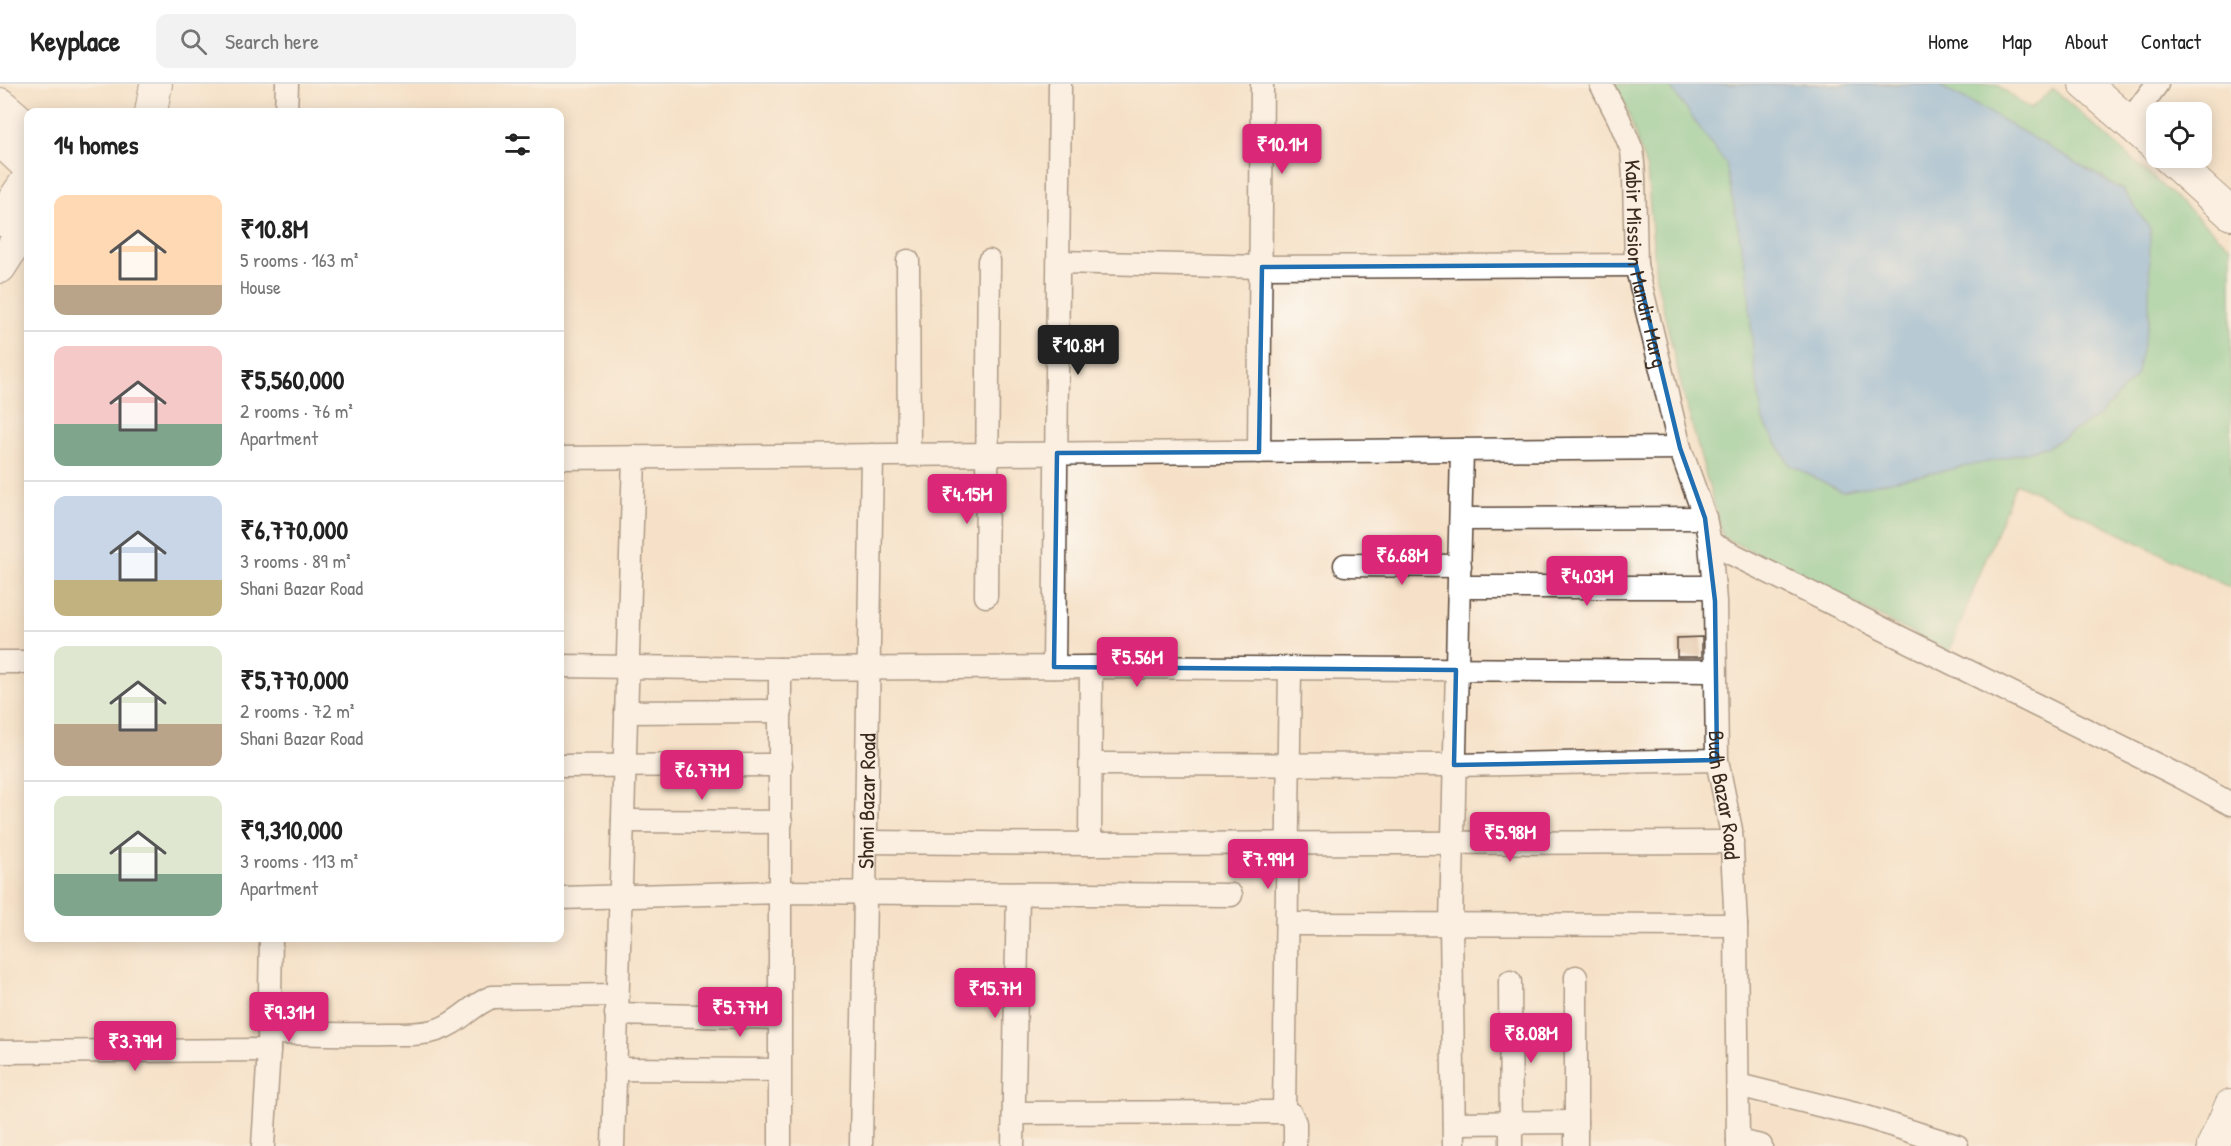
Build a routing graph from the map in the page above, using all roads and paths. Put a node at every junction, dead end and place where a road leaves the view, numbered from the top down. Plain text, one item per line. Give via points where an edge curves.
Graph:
1 (156, 84) edge
2 (176, 84) edge
3 (287, 84) edge
4 (1060, 84) edge
5 (1262, 84) edge
6 (1601, 84) edge
7 (2085, 84) edge
8 (2157, 84) edge
9 (152, 108) edge
10 (173, 108) edge
11 (286, 108) edge
12 (11, 122) edge
13 (2129, 122) junction
14 (2146, 137) edge
15 (24, 156) edge
16 (2180, 168) edge
17 (24, 185) edge
18 (2231, 214) edge
19 (0, 220) edge
20 (24, 229) edge
21 (908, 261) dead end
22 (989, 261) dead end
23 (1059, 262) junction
24 (1636, 265) junction
25 (0, 267) edge
26 (1262, 267) junction
27 (1680, 448) junction
28 (1462, 450) junction
29 (1259, 452) junction
30 (1057, 453) junction
31 (909, 454) junction
32 (988, 454) junction
33 (872, 455) junction
34 (634, 457) junction
35 (564, 458) edge
36 (1706, 518) junction
37 (1461, 519) junction
38 (1710, 543) junction
39 (1345, 565) dead end
40 (1460, 576) junction
41 (1714, 587) junction
42 (986, 596) dead end
43 (0, 662) edge
44 (24, 662) edge
45 (564, 666) edge
46 (627, 667) junction
47 (1054, 667) junction
48 (1091, 667) junction
49 (780, 669) junction
50 (868, 669) junction
51 (1290, 669) junction
52 (1456, 670) junction
53 (1714, 671) junction
54 (781, 711) junction
55 (626, 712) junction
56 (1718, 760) junction
57 (1092, 764) junction
58 (1288, 764) junction
59 (781, 765) junction
60 (1454, 765) junction
61 (564, 766) edge
62 (624, 766) junction
63 (2231, 804) edge
64 (623, 821) junction
65 (781, 822) junction
66 (867, 842) junction
67 (1732, 842) junction
68 (1289, 843) junction
69 (1453, 843) junction
70 (1090, 844) junction
71 (780, 892) junction
72 (866, 893) junction
73 (1018, 894) junction
74 (1231, 895) dead end
75 (564, 898) edge
76 (620, 898) junction
77 (1287, 924) junction
78 (1451, 924) junction
79 (1736, 925) junction
80 (271, 942) edge
81 (1576, 977) dead end
82 (1510, 982) dead end
83 (617, 1005) junction
84 (779, 1018) junction
85 (269, 1042) junction
86 (0, 1053) edge
87 (615, 1069) junction
88 (779, 1070) junction
89 (1737, 1085) junction
90 (2231, 1105) edge
91 (1284, 1112) junction
92 (1014, 1113) junction
93 (1511, 1122) junction
94 (1576, 1122) junction
95 (1454, 1123) junction
96 (1738, 1144) edge
97 (263, 1146) edge
98 (613, 1146) edge
99 (780, 1146) edge
100 (861, 1146) edge
101 (1013, 1146) edge
102 (1295, 1146) edge
103 (1454, 1146) edge
104 (1511, 1146) edge
105 (1576, 1146) edge
106 (1761, 1146) edge
107 (1957, 1146) edge
108 (2213, 1146) edge

1 - 9 street
2 - 10 street
3 - 11 street
4 - 23 street
5 - 26 street
6 - 24 street, Kabir Mission Mandir Marg via 1632,150
7 - 13 street
8 - 13 street
12 - 15 street
13 - 14 street
16 - 18 street
17 - 19 street
20 - 25 street
21 - 31 street
22 - 32 street
23 - 26 street
23 - 30 street
24 - 26 street
24 - 27 street, Kabir Mission Mandir Marg
26 - 29 street
27 - 28 street
27 - 36 street, Budh Bazar Road
28 - 29 street
28 - 37 street
29 - 30 street
30 - 32 street
30 - 47 street
31 - 32 street
31 - 33 street
32 - 42 street
33 - 34 street
33 - 50 street, Shani Bazar Road
34 - 35 street
34 - 46 street
36 - 37 street
36 - 38 street, Budh Bazar Road
37 - 40 street
38 - 41 street, Budh Bazar Road
38 - 63 street
39 - 40 street
40 - 41 street
40 - 52 street
41 - 53 street, Budh Bazar Road
43 - 44 street
45 - 46 street
46 - 49 street
46 - 55 street
47 - 48 street
47 - 50 street
48 - 51 street
48 - 57 street
49 - 50 street
49 - 54 street
50 - 66 street, Shani Bazar Road
51 - 52 street
51 - 58 street
52 - 53 street
52 - 60 street
53 - 56 street, Budh Bazar Road
54 - 55 street
54 - 59 street
55 - 62 street
56 - 60 street
56 - 67 street, Budh Bazar Road
57 - 58 street
57 - 70 street
58 - 60 street
58 - 68 street
59 - 62 street
59 - 65 street
60 - 69 street
61 - 62 street
62 - 64 street
64 - 65 street
64 - 76 street
65 - 71 street
66 - 70 street
66 - 72 street, Shani Bazar Road
67 - 69 street
67 - 79 street, Budh Bazar Road
68 - 69 street
68 - 70 street
68 - 77 street
69 - 78 street
71 - 72 street
71 - 76 street
71 - 84 street
72 - 73 street
72 - 100 street, Shani Bazar Road
73 - 74 street
73 - 92 street
75 - 76 street
76 - 83 street
77 - 78 street
77 - 91 street
78 - 79 street
78 - 95 street
79 - 89 street, Budh Bazar Road
80 - 85 street
81 - 94 street
82 - 93 street
83 - 84 street
83 - 85 street via 492,997 430,1032
83 - 87 street
84 - 88 street
85 - 86 street
85 - 97 street
87 - 88 street
87 - 98 street
88 - 99 street
89 - 96 street, Budh Bazar Road
89 - 107 street via 1863,1116
90 - 108 street
91 - 92 street
91 - 102 street via 1294,1119
92 - 101 street
93 - 94 street
93 - 95 street
93 - 104 street
94 - 105 street
95 - 103 street
96 - 106 street

